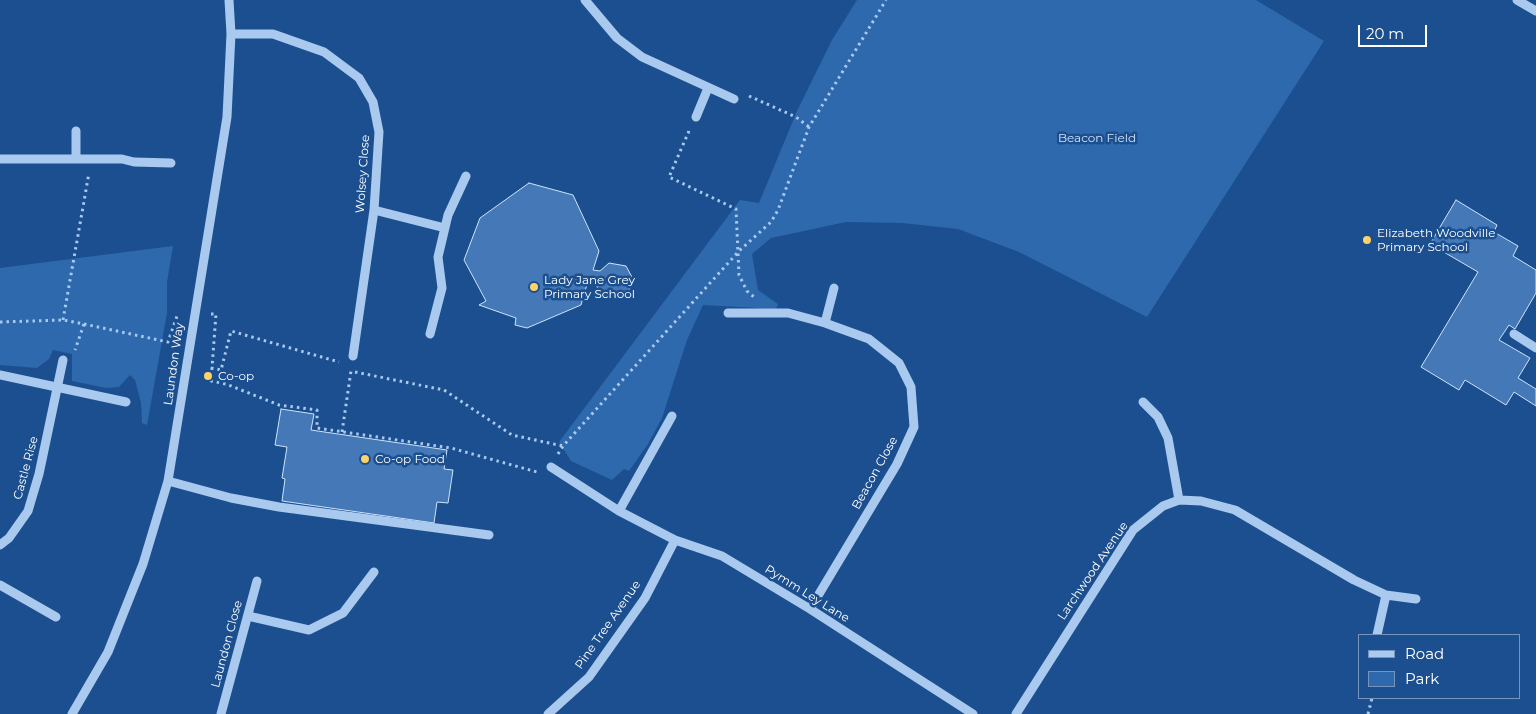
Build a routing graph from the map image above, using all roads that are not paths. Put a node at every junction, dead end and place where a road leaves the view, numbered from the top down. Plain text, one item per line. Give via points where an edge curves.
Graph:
1 (229, 0) edge
2 (585, 0) edge
3 (1517, 0) edge
4 (1536, 12) edge
5 (230, 34) junction
6 (708, 88) junction
7 (734, 99) road end
8 (696, 117) road end
9 (76, 131) dead end
10 (0, 159) edge
11 (76, 160) junction
12 (170, 163) dead end
13 (466, 176) dead end
14 (374, 210) junction
15 (445, 228) junction
16 (834, 288) dead end
17 (728, 313) dead end
18 (825, 323) junction
19 (430, 334) dead end
20 (1514, 334) dead end
21 (1536, 348) edge
22 (353, 356) road end
23 (64, 360) road end
24 (0, 375) edge
25 (58, 387) junction
26 (126, 402) dead end
27 (1143, 402) dead end
28 (672, 416) dead end
29 (551, 467) road end
30 (168, 481) junction
31 (1179, 500) junction
32 (619, 511) junction
33 (489, 535) dead end
34 (675, 540) junction
35 (0, 545) edge
36 (374, 572) dead end
37 (257, 581) dead end
38 (0, 585) edge
39 (1386, 595) junction
40 (1416, 599) dead end
41 (810, 609) junction
42 (248, 616) junction
43 (56, 617) dead end
44 (1377, 634) edge
45 (72, 714) edge
46 (221, 714) edge
47 (548, 714) edge
48 (973, 714) edge
49 (1016, 714) edge

1 - 5 street, Laundon Way
2 - 6 street via 617,38 642,57
3 - 4 street
5 - 14 street, Wolsey Close via 273,34 303,43 324,52 359,78 373,102 379,132
5 - 30 street, Laundon Way via 227,117
6 - 7 street
6 - 8 street
9 - 11 street
10 - 11 street
11 - 12 street via 122,158 134,162
13 - 15 street
14 - 15 street
14 - 22 street, Wolsey Close
15 - 19 street via 438,258 442,288
16 - 18 street
17 - 18 street, Beacon Close via 788,314
18 - 41 street, Beacon Close via 869,339 899,363 911,386 914,427 897,464
20 - 21 street
23 - 25 street, Castle Rise
24 - 25 street
25 - 26 street
25 - 35 street, Castle Rise via 28,511
27 - 31 street via 1158,417 1168,438
28 - 32 street
29 - 32 street, Pymm Ley Lane
30 - 33 street via 279,507
30 - 45 street, Laundon Way via 143,564 108,652
31 - 39 street via 1201,501 1235,510 1354,580
31 - 49 street, Larchwood Avenue via 1163,506 1133,530
32 - 34 street, Pymm Ley Lane
34 - 41 street, Pymm Ley Lane via 722,556
34 - 47 street, Pine Tree Avenue via 645,598 589,677
36 - 42 street via 343,613 309,630
37 - 42 street, Laundon Close
38 - 43 street
39 - 40 street
39 - 44 street
41 - 48 street, Pymm Ley Lane
42 - 46 street, Laundon Close

